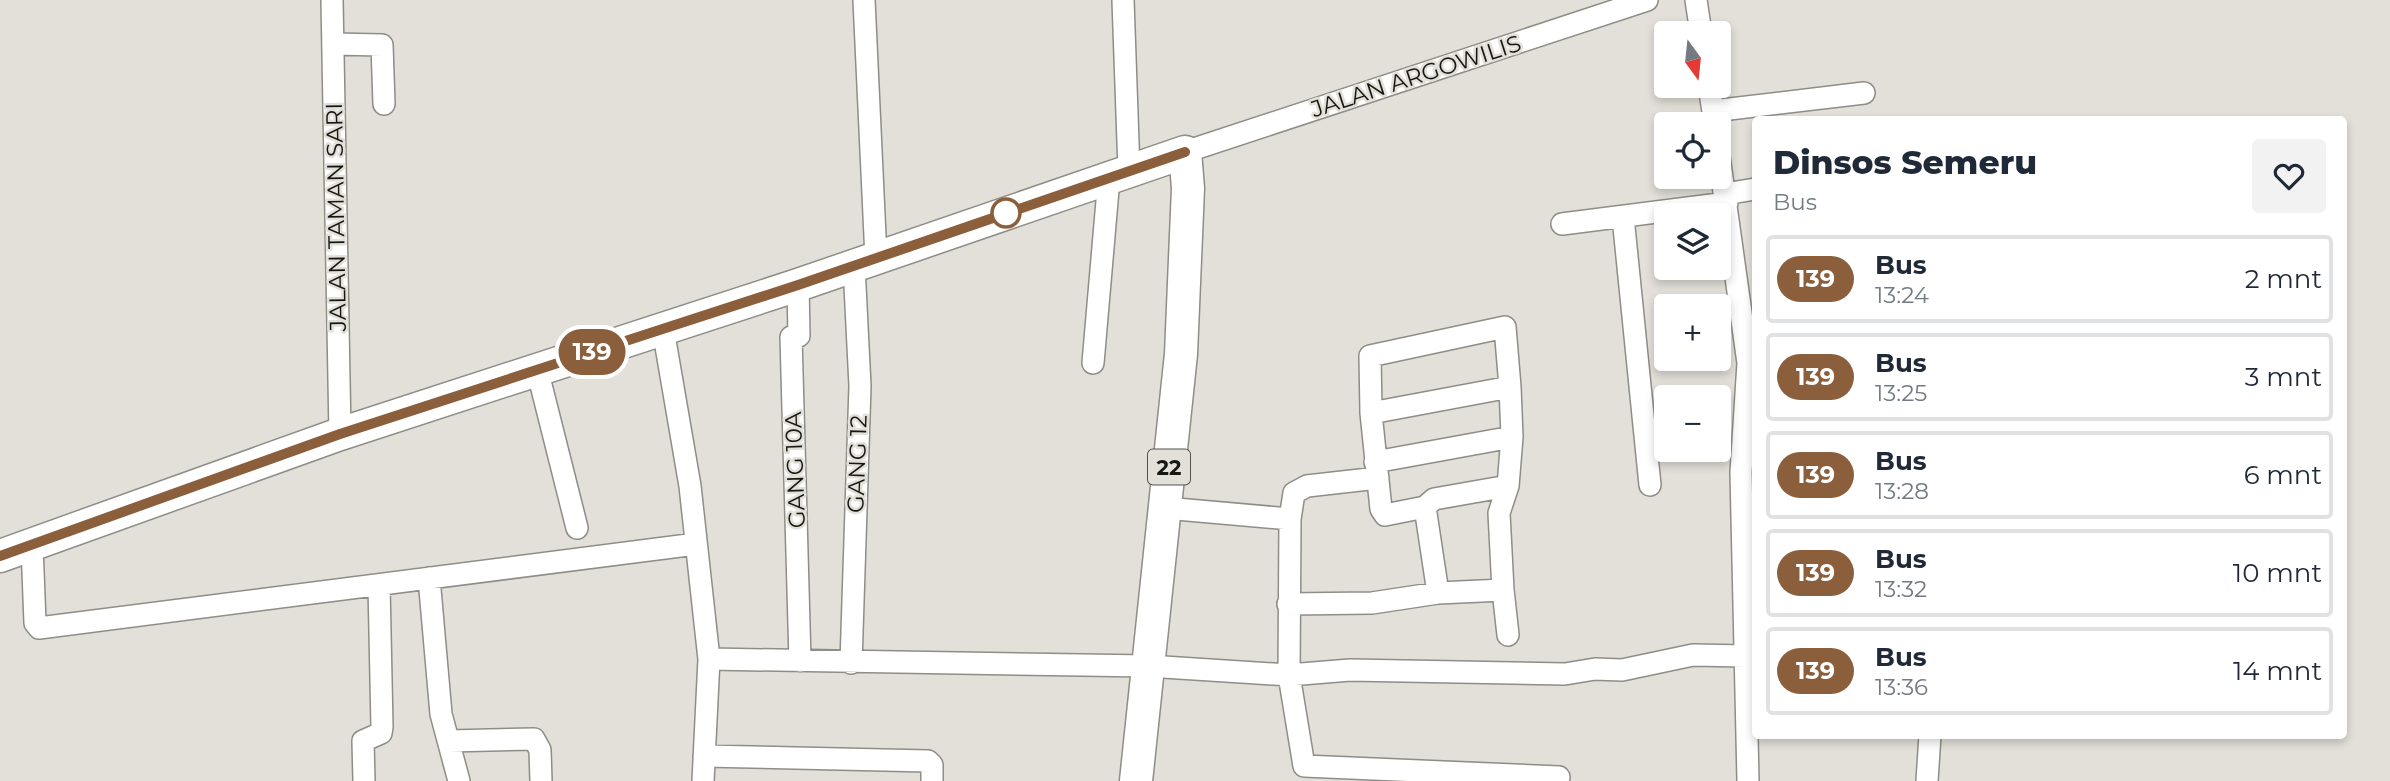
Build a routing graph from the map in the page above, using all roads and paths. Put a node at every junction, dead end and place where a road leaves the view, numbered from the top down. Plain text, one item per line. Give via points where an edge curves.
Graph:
1 (332, 0) edge
2 (864, 0) edge
3 (1123, 0) edge
4 (1647, 0) edge
5 (1696, 0) edge
6 (1699, 21) edge
7 (333, 44) junction
8 (1864, 93) dead end
9 (384, 104) dead end
10 (1731, 115) edge
11 (1185, 152) junction
12 (1119, 174) junction
13 (1725, 189) edge
14 (1752, 190) edge
15 (1726, 198) junction
16 (1623, 217) junction
17 (1562, 224) dead end
18 (865, 262) junction
19 (1746, 271) edge
20 (798, 285) junction
21 (663, 329) junction
22 (1093, 363) dead end
23 (537, 369) junction
24 (1510, 387) junction
25 (1371, 413) junction
26 (340, 434) junction
27 (1511, 437) junction
28 (1377, 470) junction
29 (1650, 485) dead end
30 (1508, 486) junction
31 (1425, 507) junction
32 (1165, 508) junction
33 (1290, 519) junction
34 (577, 528) dead end
35 (696, 544) junction
36 (32, 545) junction
37 (1750, 549) edge
38 (0, 556) edge
39 (429, 578) junction
40 (379, 585) junction
41 (1503, 590) junction
42 (1438, 593) junction
43 (1288, 604) junction
44 (1508, 635) dead end
45 (1745, 656) junction
46 (709, 659) junction
47 (800, 661) junction
48 (851, 663) junction
49 (1148, 666) junction
50 (1289, 676) junction
51 (1750, 694) edge
52 (1930, 739) edge
53 (449, 741) junction
54 (705, 757) junction
55 (1559, 777) dead end
56 (364, 781) edge
57 (459, 781) edge
58 (541, 781) edge
59 (703, 781) edge
60 (932, 781) edge
61 (1136, 781) edge
62 (1748, 781) edge
63 (1927, 781) edge

1 - 7 street, JALAN TAMAN SARI
2 - 18 street, GANG 12
3 - 12 street
4 - 11 street, JALAN ARGOWILIS
5 - 6 street
7 - 9 street via 382,45
7 - 26 street, JALAN TAMAN SARI
8 - 10 street
11 - 12 highway
11 - 32 highway, 22 via 1188,188 1181,355
12 - 18 highway
12 - 22 street
13 - 15 street
14 - 15 street
15 - 16 street
15 - 19 street
16 - 17 street
16 - 29 street
18 - 20 highway
18 - 48 street, GANG 12
19 - 37 street via 1748,363 1741,472
20 - 21 highway
20 - 47 street, GANG 10A via 799,336 791,337
21 - 23 highway
21 - 35 street
23 - 26 highway
23 - 34 street
24 - 25 street
24 - 25 street via 1505,327 1370,356
24 - 27 street
25 - 28 street
26 - 36 highway
27 - 28 street
27 - 30 street
28 - 31 street via 1385,514
28 - 33 street via 1294,493
30 - 31 street via 1434,499
30 - 41 street via 1499,513
31 - 42 street
32 - 33 street
32 - 49 highway, 22
33 - 43 street
35 - 39 street
35 - 46 street
36 - 38 highway
36 - 40 street via 39,628
37 - 45 street
39 - 40 street
39 - 53 street via 441,714
40 - 56 street via 382,727 381,733 363,741 361,747
41 - 42 street
41 - 44 street
42 - 43 street via 1372,603
43 - 50 street
45 - 50 street via 1693,655 1622,670 1565,674 1350,670
45 - 51 street
46 - 47 street
46 - 54 street
47 - 48 street
48 - 49 street
49 - 50 street
49 - 61 highway, 22
50 - 55 street via 1301,762 1309,769
51 - 62 street
52 - 63 street
53 - 57 street
53 - 58 street via 534,739 540,750
54 - 59 street
54 - 60 street via 928,761

